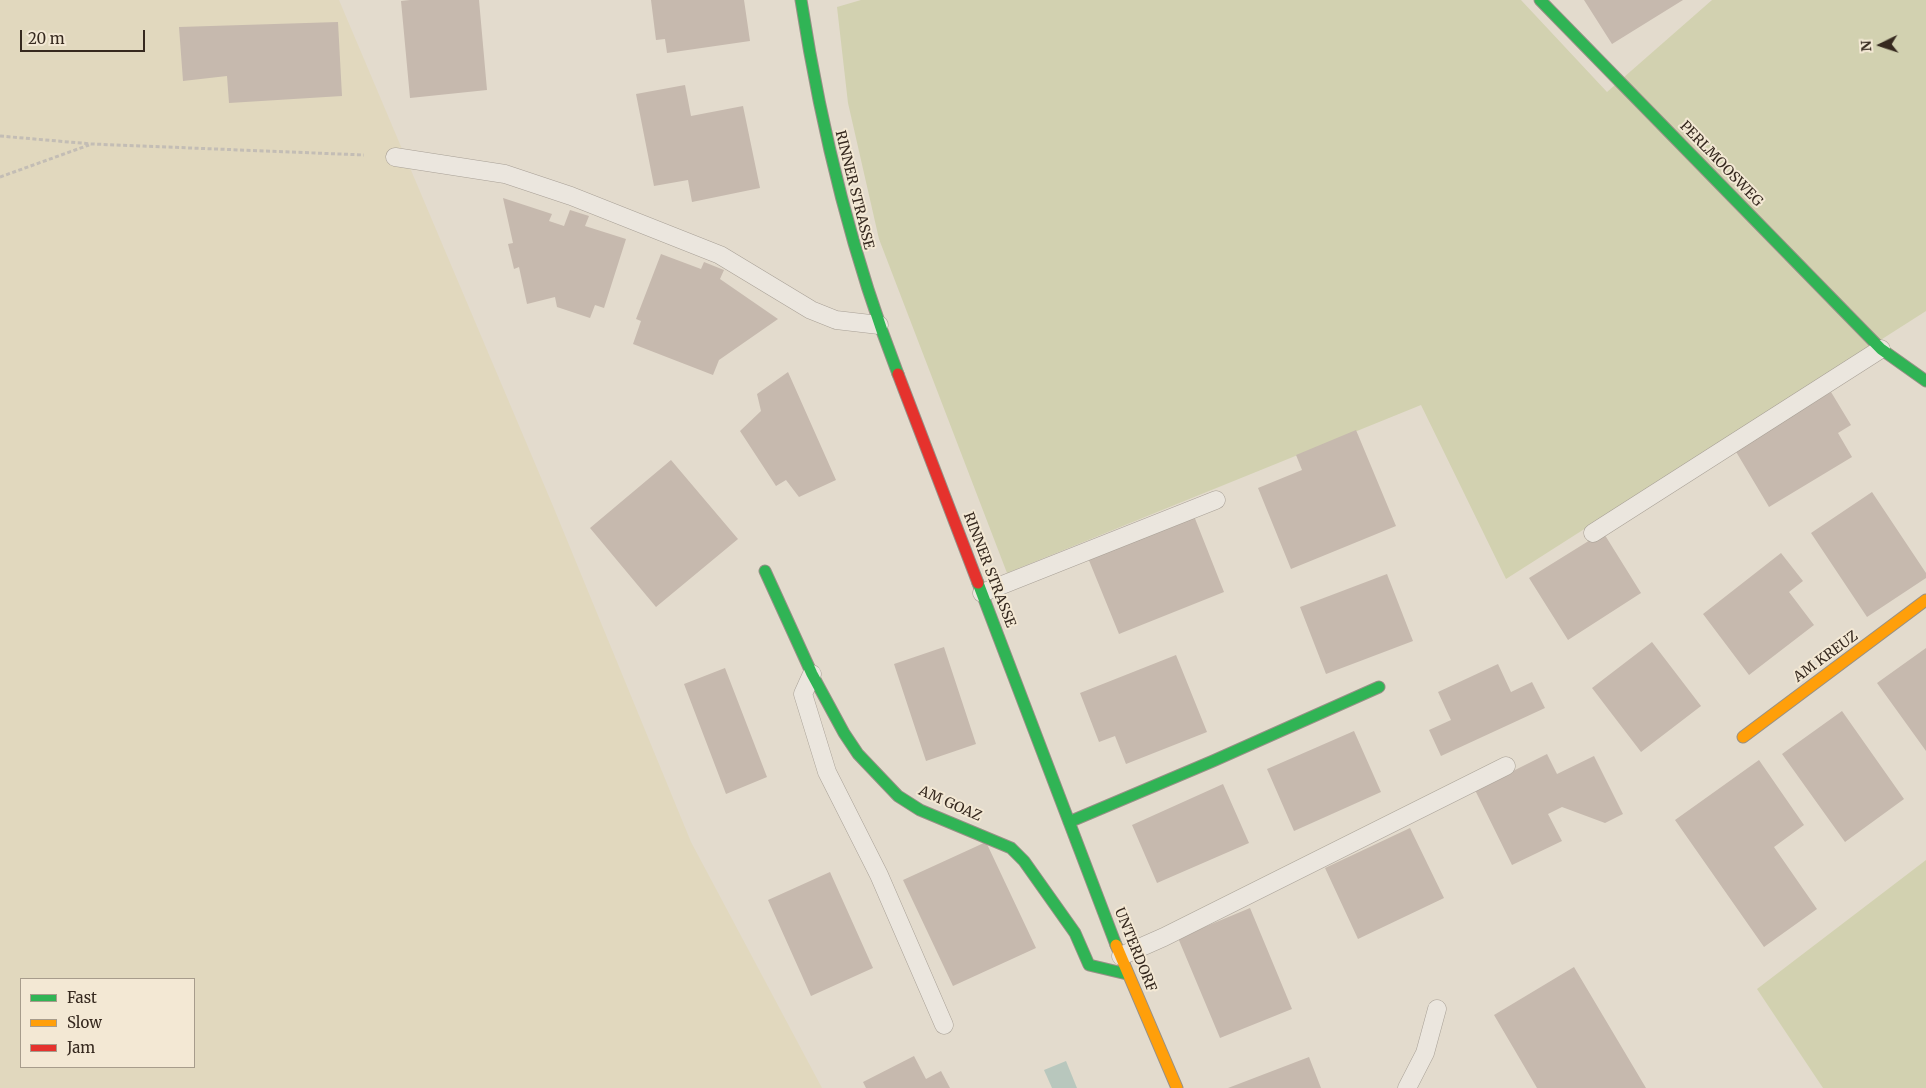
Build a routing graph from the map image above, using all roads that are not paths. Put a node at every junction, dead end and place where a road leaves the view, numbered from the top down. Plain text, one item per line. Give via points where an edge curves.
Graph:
1 (801, 0) edge
2 (1540, 0) edge
3 (394, 157) road end
4 (878, 325) junction
5 (1881, 349) junction
6 (1926, 381) edge
7 (1216, 500) dead end
8 (1593, 533) dead end
9 (765, 571) dead end
10 (982, 593) junction
11 (1926, 600) edge
12 (812, 674) junction
13 (1379, 687) dead end
14 (1742, 737) dead end
15 (1506, 766) dead end
16 (1069, 822) junction
17 (1120, 956) junction
18 (1127, 974) junction
19 (1437, 1008) dead end
20 (944, 1025) dead end
21 (1177, 1088) edge
22 (1407, 1088) edge

1 - 4 street, RINNER STRASSE via 825,141 859,270
2 - 5 street, PERLMOOSWEG
3 - 4 lane via 505,174 571,196 720,255 811,310 836,320
4 - 10 street, RINNER STRASSE
5 - 6 street
5 - 8 lane
7 - 10 lane
9 - 12 street, AM GOAZ
10 - 16 street, RINNER STRASSE
11 - 14 street, AM KREUZ
12 - 18 street, AM GOAZ via 858,754 898,796 920,810 1011,848 1024,861 1070,926 1089,965
12 - 20 lane via 803,694 827,772 879,875
13 - 16 street
15 - 17 lane
16 - 17 street, UNTERDORF
17 - 18 street, UNTERDORF
18 - 21 street, UNTERDORF
19 - 22 lane via 1425,1053

